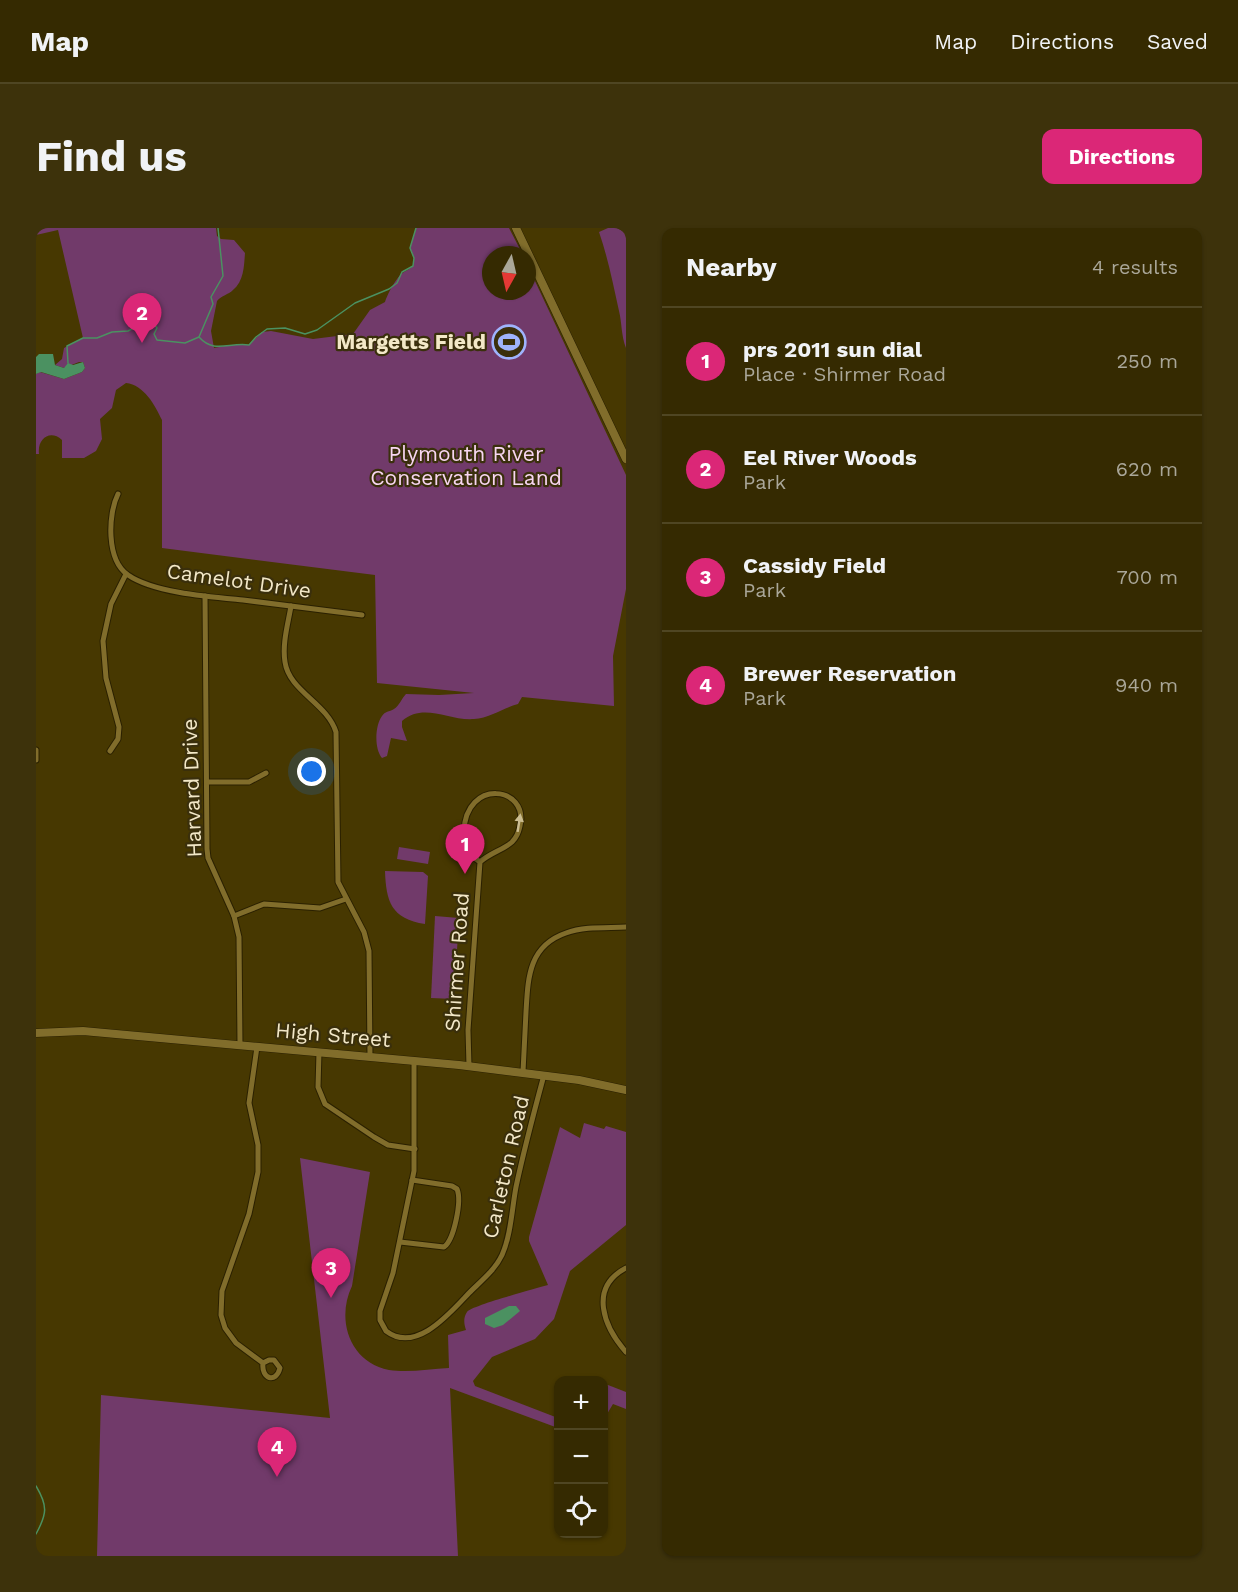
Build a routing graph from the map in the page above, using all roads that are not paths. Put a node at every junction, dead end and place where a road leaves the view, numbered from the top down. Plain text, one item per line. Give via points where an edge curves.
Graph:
1 (516, 228) edge
2 (626, 459) edge
3 (118, 494) dead end
4 (126, 574) junction
5 (205, 596) junction
6 (291, 606) junction
7 (362, 615) dead end
8 (36, 750) edge
9 (110, 752) dead end
10 (36, 760) edge
11 (266, 773) dead end
12 (207, 782) junction
13 (480, 861) junction
14 (346, 899) junction
15 (234, 916) junction
16 (626, 927) edge
17 (36, 1033) edge
18 (240, 1045) junction
19 (257, 1047) junction
20 (319, 1052) junction
21 (370, 1057) junction
22 (414, 1061) junction
23 (469, 1066) junction
24 (523, 1072) junction
25 (544, 1075) junction
26 (626, 1090) edge
27 (414, 1149) junction
28 (412, 1180) junction
29 (400, 1242) junction
30 (626, 1268) edge
31 (626, 1352) edge
32 (263, 1363) dead end

1 - 2 main road
3 - 4 street via 112,505 113,550
4 - 5 street, Camelot Drive via 143,583
4 - 9 street via 111,604 103,641 105,678 119,727
5 - 6 street, Camelot Drive
5 - 12 street, Harvard Drive
6 - 7 street, Camelot Drive
6 - 14 street via 284,656 287,670 329,717 336,732 338,882
8 - 10 street
11 - 12 street via 249,782
12 - 15 street, Harvard Drive via 208,858
13 -> 13 street via 511,842 519,829 519,807 506,796 487,795 469,809 464,825 465,844 471,856
13 - 23 street, Shirmer Road
14 - 15 street via 320,908 264,904
14 - 21 street via 364,932 369,951
15 - 18 street, Harvard Drive via 240,949
16 - 24 street via 568,932 550,941 537,956 528,981
17 - 18 main road, High Street via 83,1031
18 - 19 main road, High Street
19 - 20 main road, High Street
19 - 32 street via 249,1103 258,1145 258,1172 249,1214 222,1291 221,1315 237,1343
20 - 21 main road, High Street
20 - 27 street via 318,1087 325,1104 381,1141
21 - 22 main road, High Street
22 - 23 main road, High Street
22 - 27 street
23 - 24 main road, High Street
24 - 25 main road, High Street
25 - 26 main road, High Street
25 - 29 street, Carleton Road via 504,1250 492,1269 439,1322 404,1338 389,1334 381,1324 380,1311
27 - 28 street
28 - 29 street
28 - 29 street via 457,1189 453,1233 444,1247
30 - 31 street via 611,1281 603,1304 610,1329

